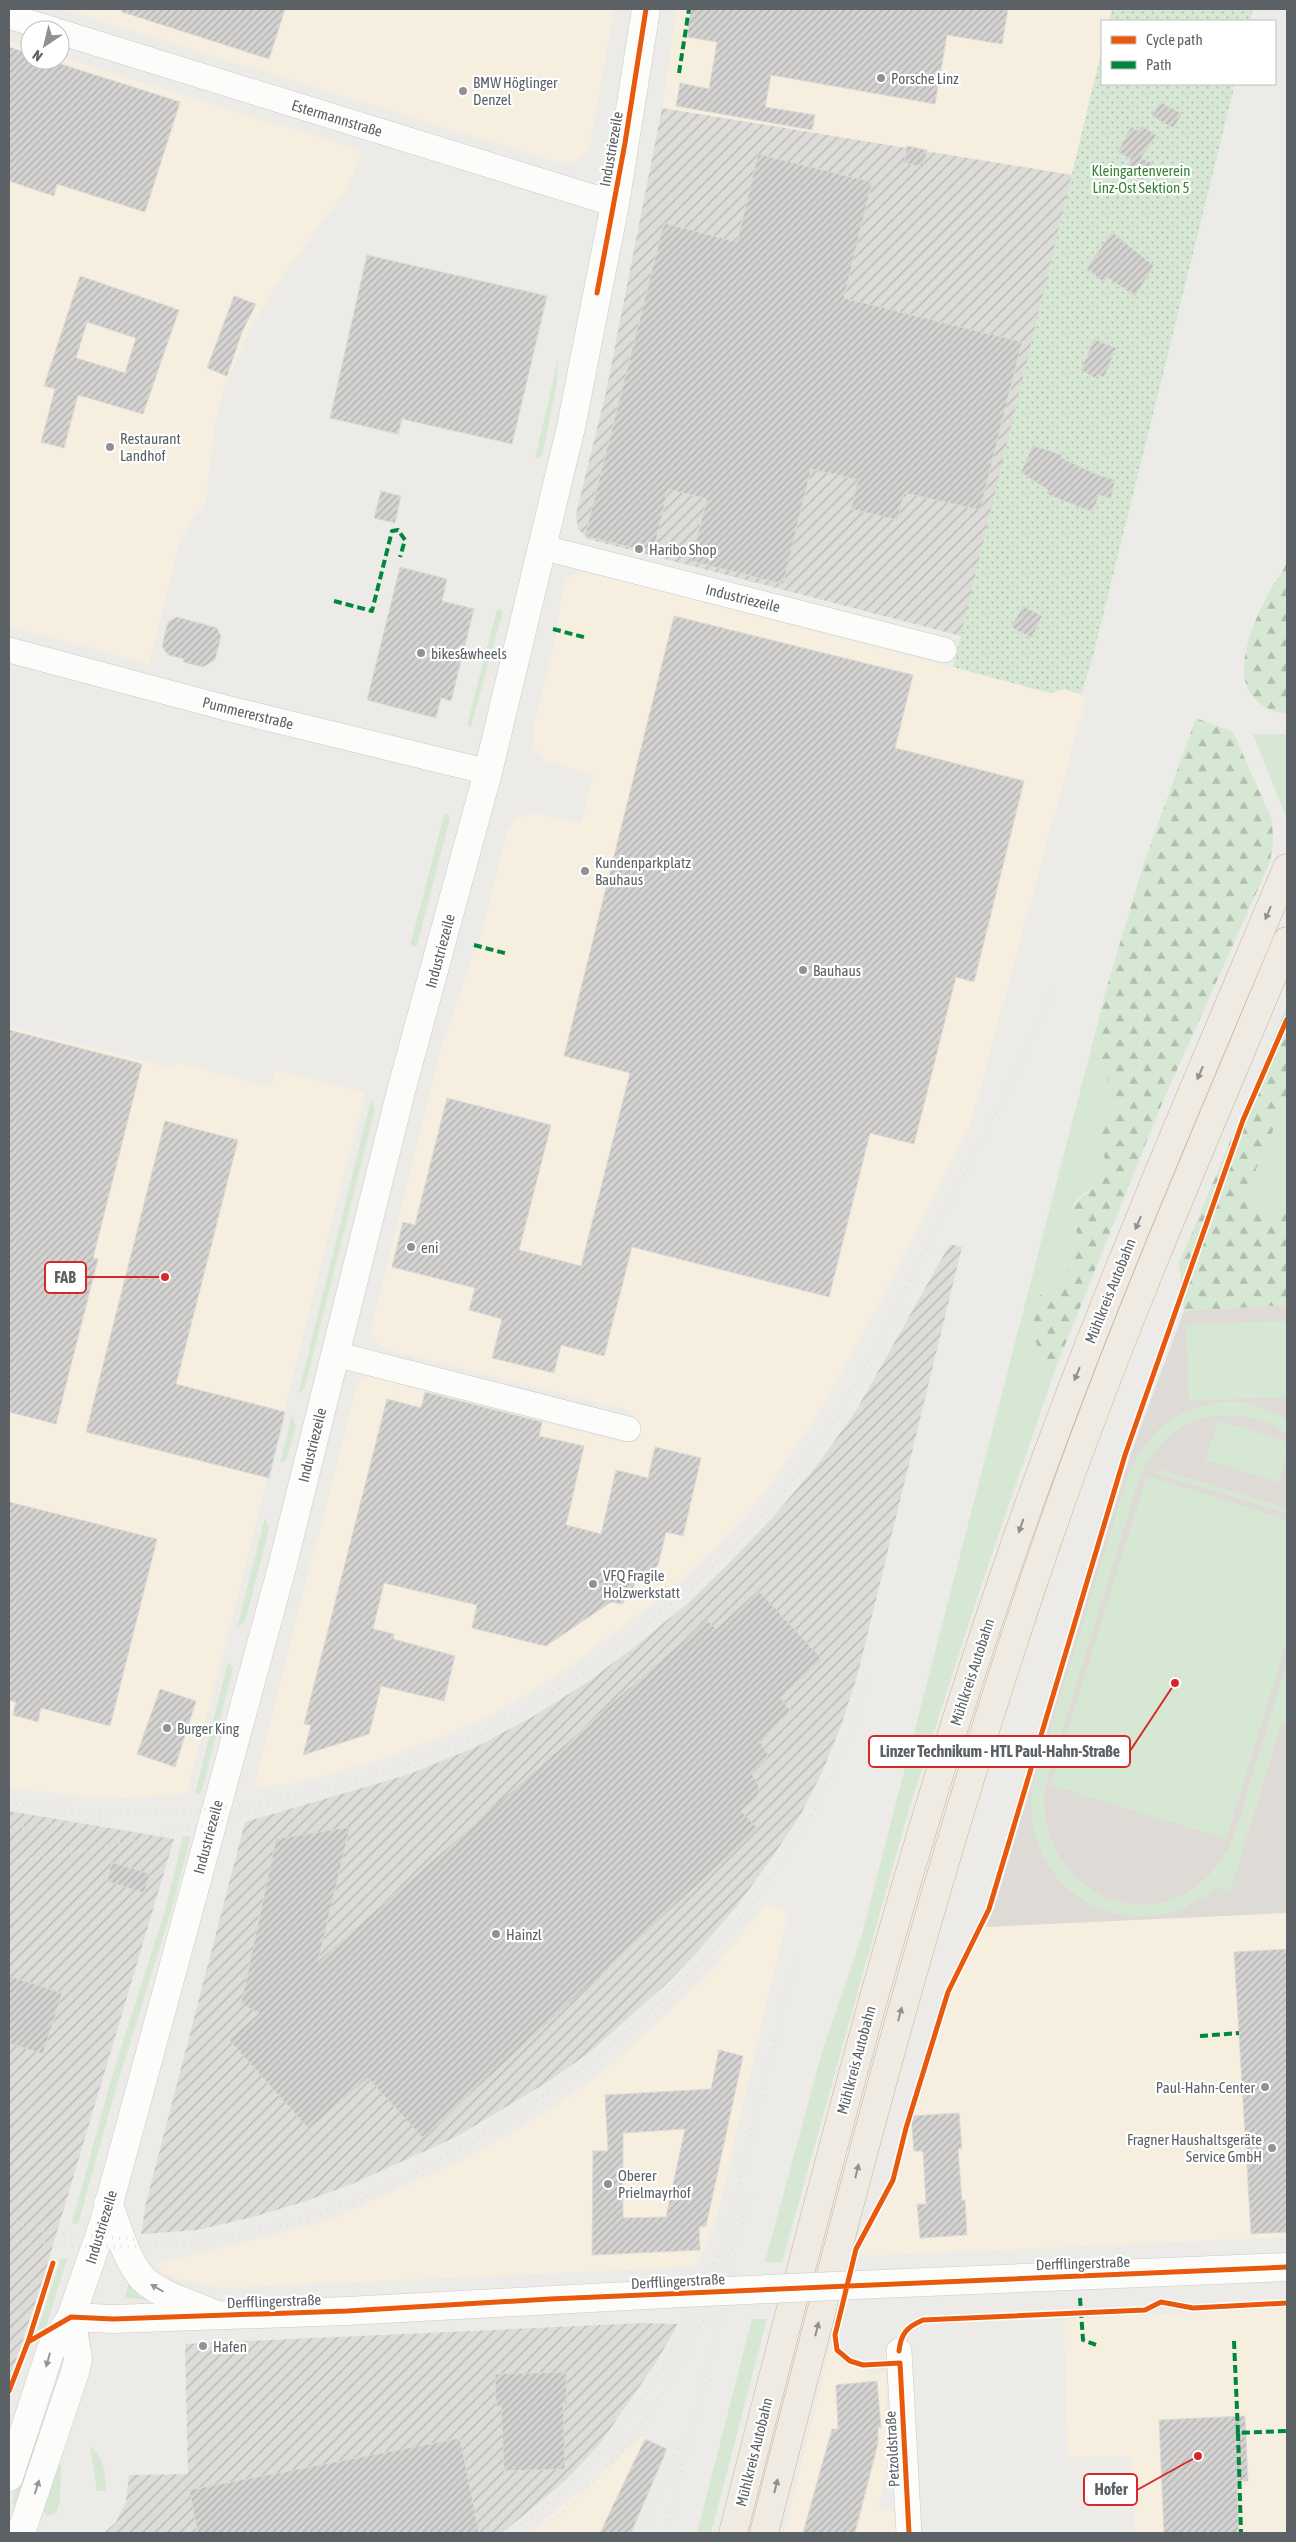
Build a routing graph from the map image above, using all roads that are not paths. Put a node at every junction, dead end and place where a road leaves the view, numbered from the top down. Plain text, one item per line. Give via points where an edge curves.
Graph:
1 (646, 9) edge
2 (9, 16) edge
3 (22, 20) edge
4 (70, 35) edge
5 (615, 204) junction
6 (541, 547) junction
7 (9, 650) edge
8 (944, 650) dead end
9 (488, 772) junction
10 (1287, 868) edge
11 (1287, 941) edge
12 (335, 1354) junction
13 (628, 1429) dead end
14 (108, 2204) junction
15 (1287, 2267) edge
16 (218, 2315) junction
17 (71, 2317) junction
18 (900, 2350) dead end
19 (9, 2477) edge
20 (21, 2533) edge
21 (732, 2533) edge
22 (764, 2533) edge
23 (908, 2533) edge

1 - 5 main road, Industriezeile
2 - 3 street
4 - 5 street, Estermannstraße
5 - 6 main road, Industriezeile via 571,427
6 - 8 street, Industriezeile
6 - 9 main road, Industriezeile
7 - 9 street, Pummererstraße via 230,709
9 - 12 main road, Industriezeile via 401,1091
10 -> 21 highway, Mühlkreis Autobahn via 1108,1295 1003,1576 934,1790 879,1977
22 -> 11 highway, Mühlkreis Autobahn via 870,2121 989,1716 1052,1527 1119,1345
12 - 13 street
12 - 14 main road, Industriezeile via 281,1571
16 -> 14 main road, Derfflingerstraße via 164,2292 142,2278 131,2261
14 - 17 main road, Industriezeile
15 - 16 main road, Derfflingerstraße, bridge
16 - 17 main road, Derfflingerstraße via 113,2319
17 -> 19 main road, Industriezeile via 51,2349
20 -> 17 main road, Industriezeile via 76,2369 78,2358
18 - 23 street, Petzoldstraße

